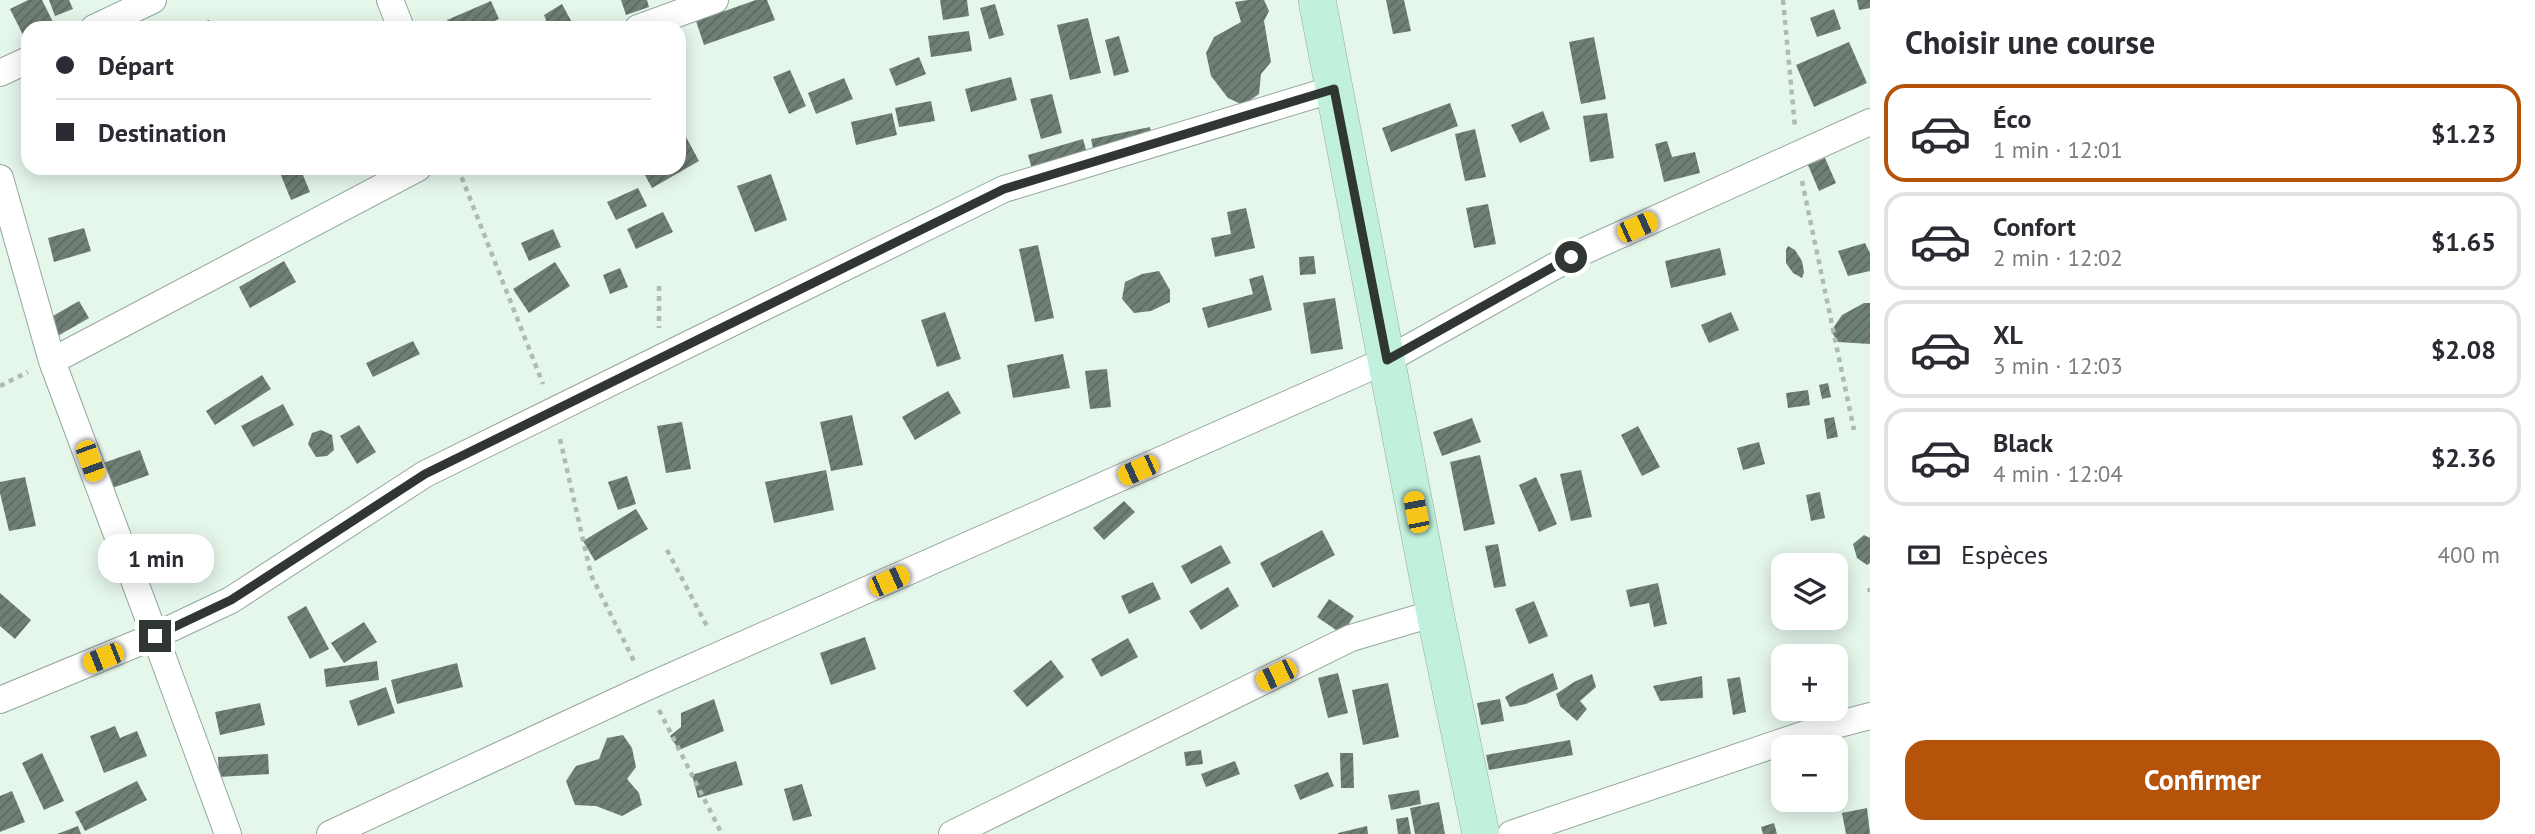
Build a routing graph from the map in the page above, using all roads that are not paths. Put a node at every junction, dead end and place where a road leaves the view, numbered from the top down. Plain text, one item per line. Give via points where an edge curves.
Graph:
1 (153, 0) edge
2 (390, 0) edge
3 (715, 0) edge
4 (1317, 0) edge
5 (109, 21) edge
6 (398, 21) edge
7 (657, 21) edge
8 (21, 63) edge
9 (0, 73) edge
10 (1334, 89) junction
11 (1870, 122) edge
12 (405, 175) edge
13 (0, 178) edge
14 (1387, 360) junction
15 (52, 361) junction
16 (1435, 613) junction
17 (155, 636) junction
18 (0, 701) edge
19 (1870, 716) edge
20 (228, 834) edge
21 (330, 834) edge
22 (952, 834) edge
23 (1481, 834) edge
24 (1511, 834) edge

1 - 5 street
2 - 6 street
3 - 7 street
4 - 10 street
8 - 9 street
10 - 14 street
10 - 17 street via 1004,189 425,474 231,600
11 - 14 street via 1571,257
12 - 15 street
13 - 15 street
14 - 16 street
14 - 21 street via 647,687
15 - 17 street
16 - 22 street via 1351,638
16 - 23 street
17 - 18 street
17 - 20 street
19 - 24 street via 1819,729

